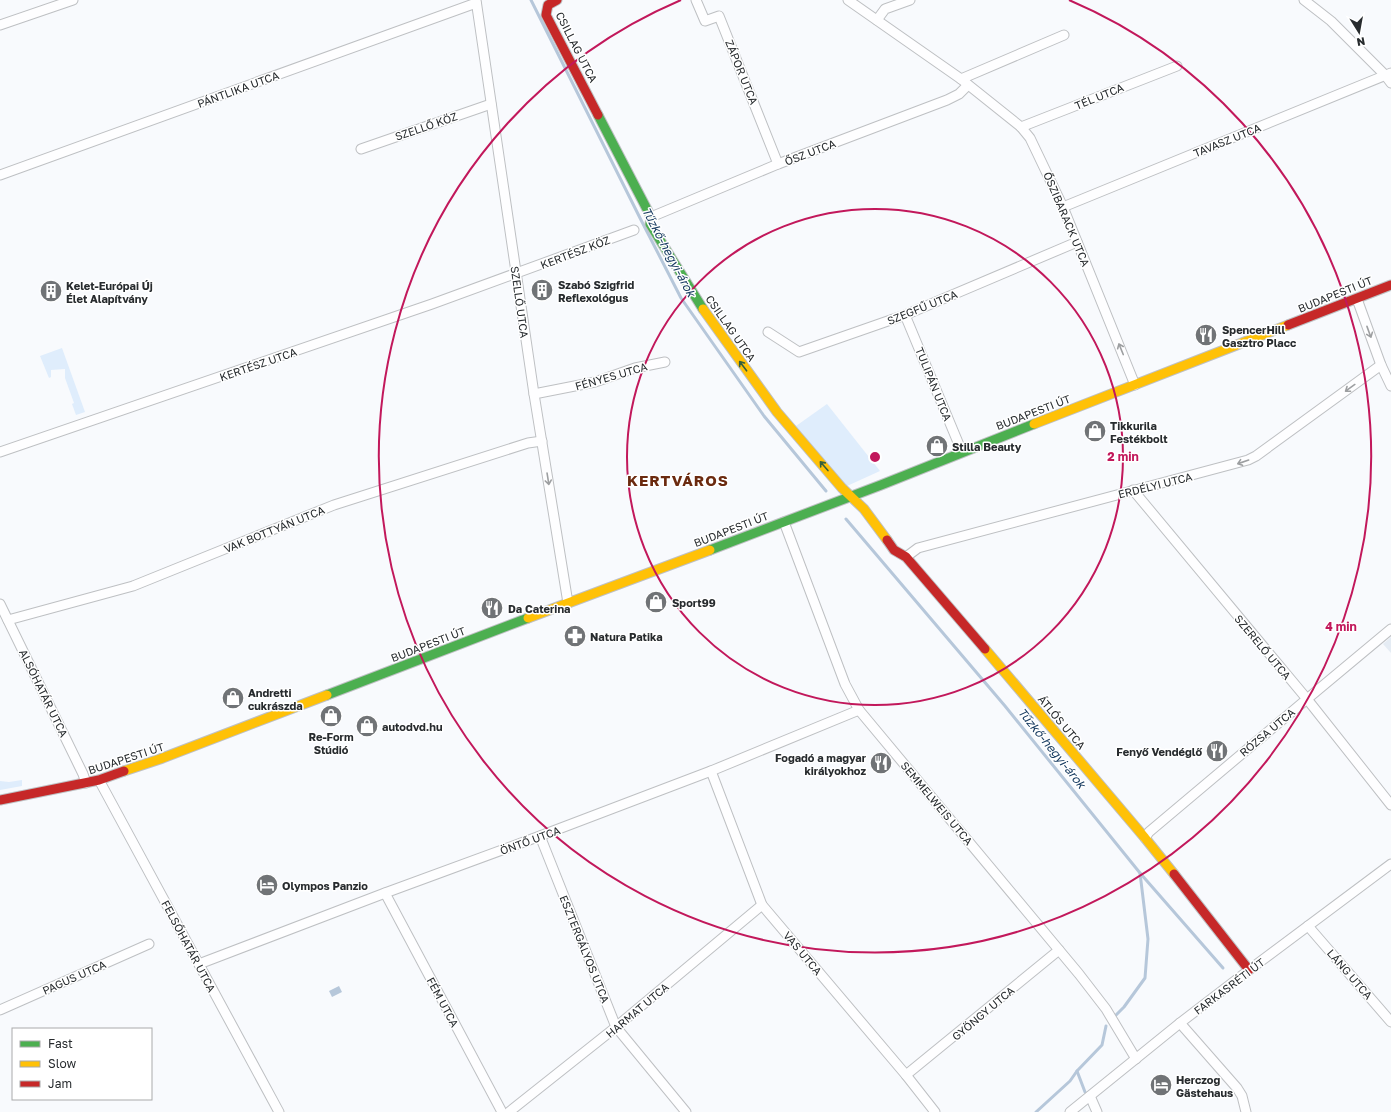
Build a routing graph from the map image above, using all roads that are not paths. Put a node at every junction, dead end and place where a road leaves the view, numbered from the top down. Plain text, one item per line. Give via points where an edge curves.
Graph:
1 (73, 0) edge
2 (557, 0) edge
3 (696, 0) edge
4 (848, 0) edge
5 (910, 0) edge
6 (1304, 0) edge
7 (476, 1) edge
8 (56, 3) edge
9 (877, 20) junction
10 (0, 25) edge
11 (1064, 34) dead end
12 (1177, 66) dead end
13 (1389, 77) edge
14 (965, 82) junction
15 (491, 104) junction
16 (1021, 127) junction
17 (361, 149) dead end
18 (778, 164) junction
19 (0, 175) edge
20 (1063, 207) junction
21 (650, 220) junction
22 (634, 230) dead end
23 (1077, 242) junction
24 (516, 274) junction
25 (1391, 285) edge
26 (1357, 299) junction
27 (906, 316) junction
28 (768, 332) dead end
29 (665, 362) dead end
30 (1381, 365) junction
31 (1135, 385) junction
32 (1391, 386) edge
33 (534, 394) junction
34 (542, 441) junction
35 (0, 452) edge
36 (962, 452) junction
37 (1134, 490) junction
38 (850, 496) junction
39 (784, 522) junction
40 (906, 557) junction
41 (568, 603) junction
42 (0, 604) edge
43 (8, 620) junction
44 (1391, 630) edge
45 (1307, 699) junction
46 (859, 710) junction
47 (711, 771) junction
48 (99, 780) junction
49 (86, 783) junction
50 (0, 800) edge
51 (1391, 805) edge
52 (540, 836) junction
53 (1145, 838) junction
54 (1391, 864) edge
55 (385, 892) junction
56 (762, 905) junction
57 (1308, 926) junction
58 (149, 944) dead end
59 (1059, 950) junction
60 (199, 964) junction
61 (1249, 970) junction
62 (0, 1010) edge
63 (1391, 1022) edge
64 (1180, 1023) junction
65 (616, 1027) junction
66 (1136, 1059) junction
67 (906, 1076) junction
68 (1090, 1096) junction
69 (280, 1112) edge
70 (502, 1112) edge
71 (508, 1112) edge
72 (686, 1112) edge
73 (935, 1112) edge
74 (1070, 1112) edge
75 (1097, 1112) edge
76 (1246, 1112) edge

1 - 8 street
2 - 21 main road, CSILLAG UTCA via 549,3 546,14
3 - 18 street, ZÁPOR UTCA via 705,21 719,16
4 - 9 street, ŐSZIBARACK UTCA
5 - 9 street via 885,9
6 - 13 street via 1331,21
7 - 15 street, SZELLŐ UTCA
7 - 19 street, PÁNTLIKA UTCA
8 - 10 street
9 - 14 street, ŐSZIBARACK UTCA
11 - 14 street
12 - 16 street, TÉL UTCA
13 - 20 street, TAVASZ UTCA
14 - 16 street, ŐSZIBARACK UTCA
14 - 18 street, ŐSZ UTCA via 958,94 947,100
15 - 17 street, SZELLŐ KÖZ
15 - 24 street, SZELLŐ UTCA
16 - 20 street, ŐSZIBARACK UTCA via 1030,138
18 - 21 street, ŐSZ UTCA
20 - 23 street, ŐSZIBARACK UTCA
38 -> 21 main road, CSILLAG UTCA via 777,412 733,353 691,291
22 - 24 street, KERTÉSZ KÖZ
23 - 27 street, SZEGFŰ UTCA
31 -> 23 street, ŐSZIBARACK UTCA
24 - 33 street, SZELLŐ UTCA
24 - 35 street, KERTÉSZ UTCA
25 - 26 main road, BUDAPESTI ÚT
26 -> 30 street
26 - 31 main road, BUDAPESTI ÚT
27 - 28 street, SZEGFŰ UTCA via 799,352
27 - 36 street, TULIPÁN UTCA
29 - 33 street, FÉNYES UTCA via 635,368 594,382
30 - 32 street
30 -> 37 street, ERDÉLYI UTCA via 1256,456
31 - 36 main road, BUDAPESTI ÚT
33 - 34 street, SZELLŐ UTCA
34 -> 41 street, SZELLŐ UTCA
34 - 43 street, VAK BOTTYÁN UTCA via 528,443 334,505 133,586
36 - 38 main road, BUDAPESTI ÚT
37 - 40 street, ERDÉLYI UTCA via 918,548
37 - 45 street, SZERELŐ UTCA
38 - 39 main road, BUDAPESTI ÚT
38 - 40 main road, ÁTLÓS UTCA via 864,508 894,550
39 - 41 main road, BUDAPESTI ÚT
39 - 46 street, SEMMELWEIS UTCA via 845,684
40 - 53 main road, ÁTLÓS UTCA
41 - 48 main road, BUDAPESTI ÚT via 203,743
42 - 43 street, ALSÓHATÁR UTCA
43 - 49 street, ALSÓHATÁR UTCA
44 - 45 street, RÓZSA UTCA
45 - 51 street, SZERELŐ UTCA
45 - 53 street, RÓZSA UTCA
46 - 47 street, ÖNTŐ UTCA
46 - 59 street, SEMMELWEIS UTCA
47 - 52 street, ÖNTŐ UTCA
47 - 56 street, VAS UTCA
48 - 49 main road, BUDAPESTI ÚT
48 - 60 street, FELSŐHATÁR UTCA
49 - 50 main road, BUDAPESTI ÚT
52 - 55 street, ÖNTŐ UTCA
52 - 65 street, ESZTERGÁLYOS UTCA
53 - 61 main road, ÁTLÓS UTCA
54 - 57 street, FARKASRÉTI ÚT
55 - 60 street, ÖNTŐ UTCA
55 - 70 street, FÉM UTCA
56 - 65 street, HARMAT UTCA
56 - 67 street, VAS UTCA
57 - 61 street, FARKASRÉTI ÚT
57 - 63 street, LÁNG UTCA
58 - 62 street, PAGUS UTCA
59 - 66 street, SEMMELWEIS UTCA via 1106,1009
59 - 67 street, GYÖNGY UTCA
60 - 69 street, FELSŐHATÁR UTCA
61 - 64 street, FARKASRÉTI ÚT
64 - 66 street, FARKASRÉTI ÚT
64 - 76 street via 1237,1088
65 - 71 street, HARMAT UTCA
65 - 72 street, ESZTERGÁLYOS UTCA
66 - 68 street, FARKASRÉTI ÚT
67 - 73 street, VAS UTCA
68 - 74 street, FARKASRÉTI ÚT
68 - 75 street

